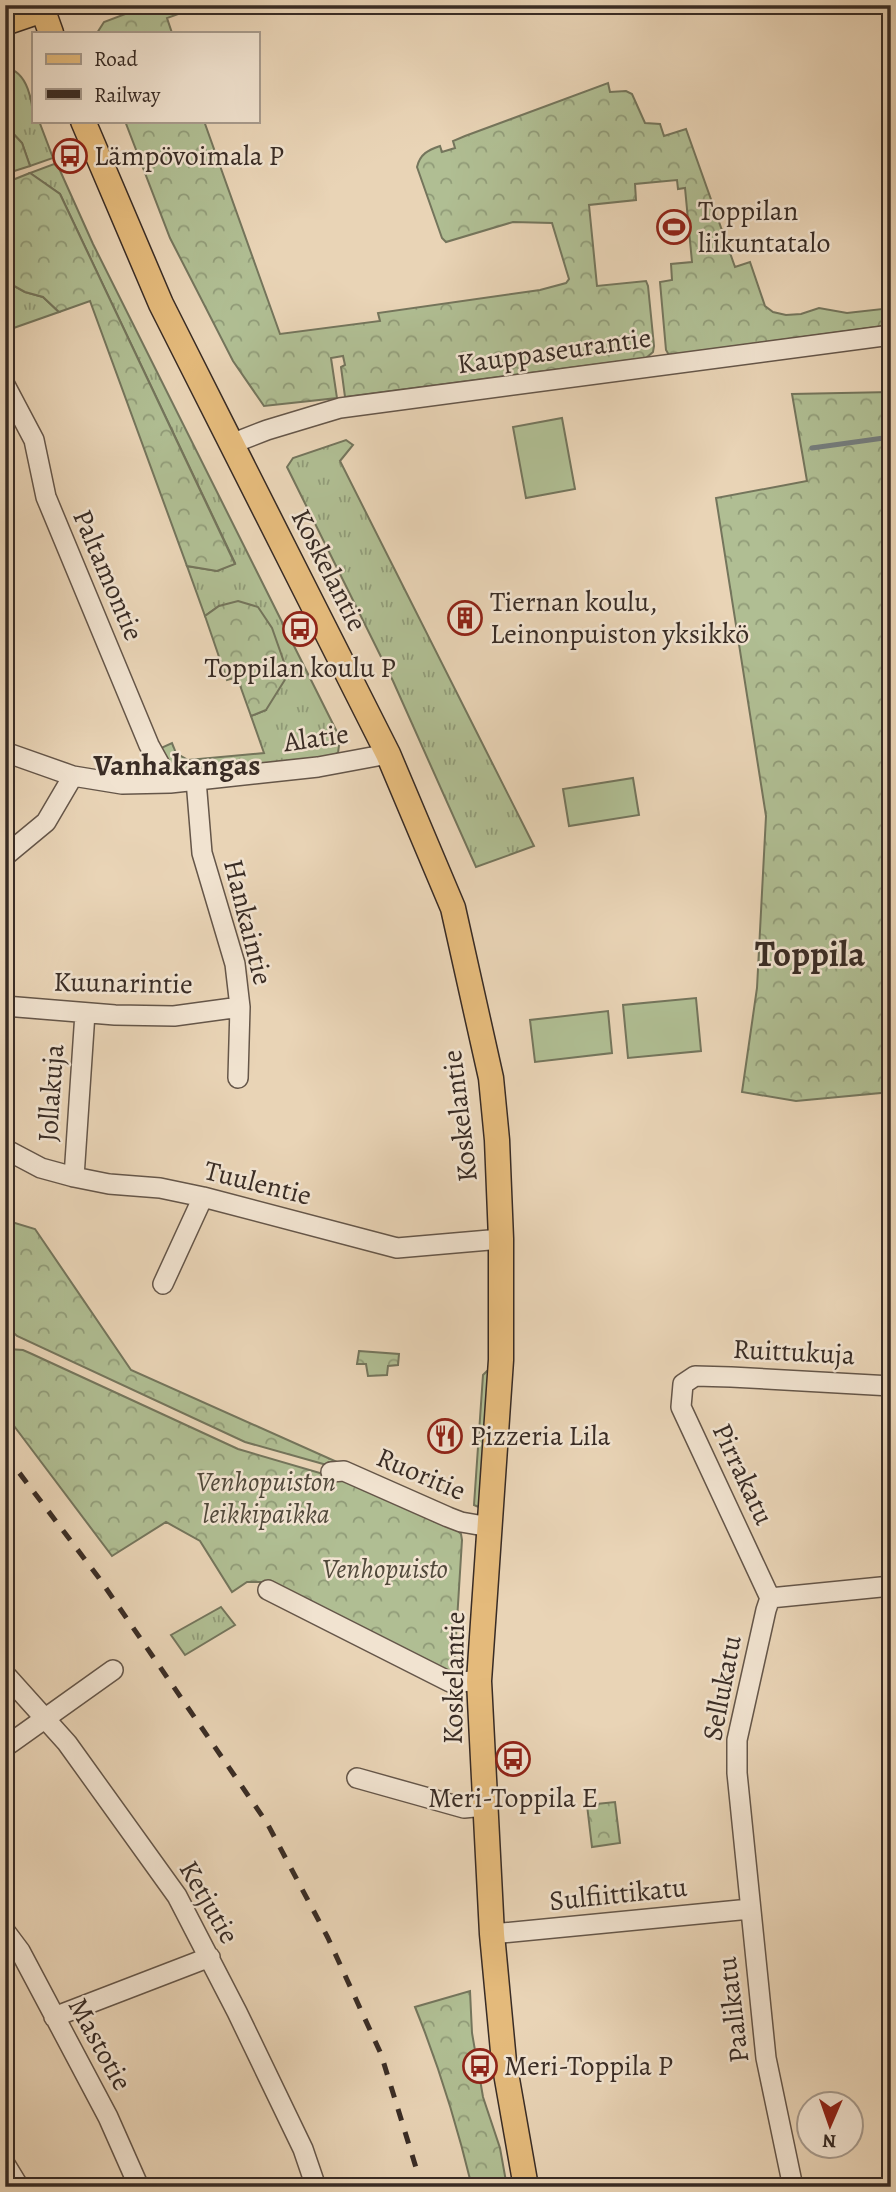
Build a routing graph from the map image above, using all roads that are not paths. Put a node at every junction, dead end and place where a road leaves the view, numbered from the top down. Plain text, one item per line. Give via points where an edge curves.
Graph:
1 (48, 14) edge
2 (5, 23) edge
3 (83, 122) edge
4 (891, 335) edge
5 (5, 385) edge
6 (231, 444) junction
7 (5, 752) edge
8 (388, 754) junction
9 (73, 776) junction
10 (196, 780) junction
11 (170, 783) junction
12 (5, 856) edge
13 (5, 1006) edge
14 (240, 1007) junction
15 (85, 1013) junction
16 (238, 1078) dead end
17 (5, 1149) edge
18 (74, 1177) junction
19 (203, 1197) junction
20 (501, 1239) junction
21 (163, 1283) dead end
22 (695, 1376) joint
23 (891, 1386) edge
24 (331, 1472) dead end
25 (490, 1527) junction
26 (891, 1586) edge
27 (268, 1590) dead end
28 (770, 1598) junction
29 (113, 1670) dead end
30 (5, 1674) edge
31 (479, 1681) junction
32 (45, 1717) junction
33 (5, 1747) edge
34 (357, 1778) dead end
35 (485, 1806) junction
36 (750, 1909) junction
37 (5, 1931) edge
38 (492, 1934) junction
39 (209, 1957) junction
40 (54, 2017) junction
41 (5, 2164) edge
42 (19, 2187) edge
43 (139, 2187) edge
44 (316, 2187) edge
45 (526, 2187) edge
46 (793, 2187) edge

1 - 2 main road
3 - 6 main road, Koskelantie via 161,304
4 - 6 street, Kauppaseurantie via 340,408
5 - 11 street, Paltamontie via 34,440 46,497 149,746
6 - 8 main road, Koskelantie
7 - 9 street, Alatie
8 - 10 street, Alatie
8 - 20 main road, Koskelantie via 453,908 491,1078
9 - 11 street, Alatie via 122,784
9 - 12 street via 46,822
10 - 11 street, Alatie
10 - 14 street, Hankaintie via 202,853 236,964
13 - 15 street, Kuunarintie
14 - 15 street, Kuunarintie via 174,1016
14 - 16 street, Hankaintie
15 - 18 street, Jollakuja
17 - 18 street, Tuulentie via 41,1168
18 - 19 street, Tuulentie
19 - 20 street, Tuulentie via 397,1248
19 - 21 street
20 - 25 main road, Koskelantie via 501,1360
22 - 23 street, Ruittukuja
22 - 28 street, Pirrakatu via 683,1384 681,1407
24 - 25 street, Ruoritie via 344,1471 461,1522
25 - 31 main road, Koskelantie
26 - 28 street
27 - 31 street via 450,1682
28 - 36 street, Sellukatu via 737,1740
29 - 32 street
30 - 32 street, Ketjutie
31 - 35 main road, Koskelantie
32 - 33 street
32 - 39 street, Ketjutie via 177,1896
34 - 35 street via 464,1808
35 - 38 main road, Koskelantie
36 - 38 street, Sulfiittikatu
36 - 46 street, Paalikatu via 766,2058
37 - 40 street, Mastotie
38 - 45 main road, Koskelantie via 504,2062
39 - 40 street
39 - 44 street, Ketjutie via 303,2150
40 - 43 street, Mastotie via 108,2117
41 - 42 street

